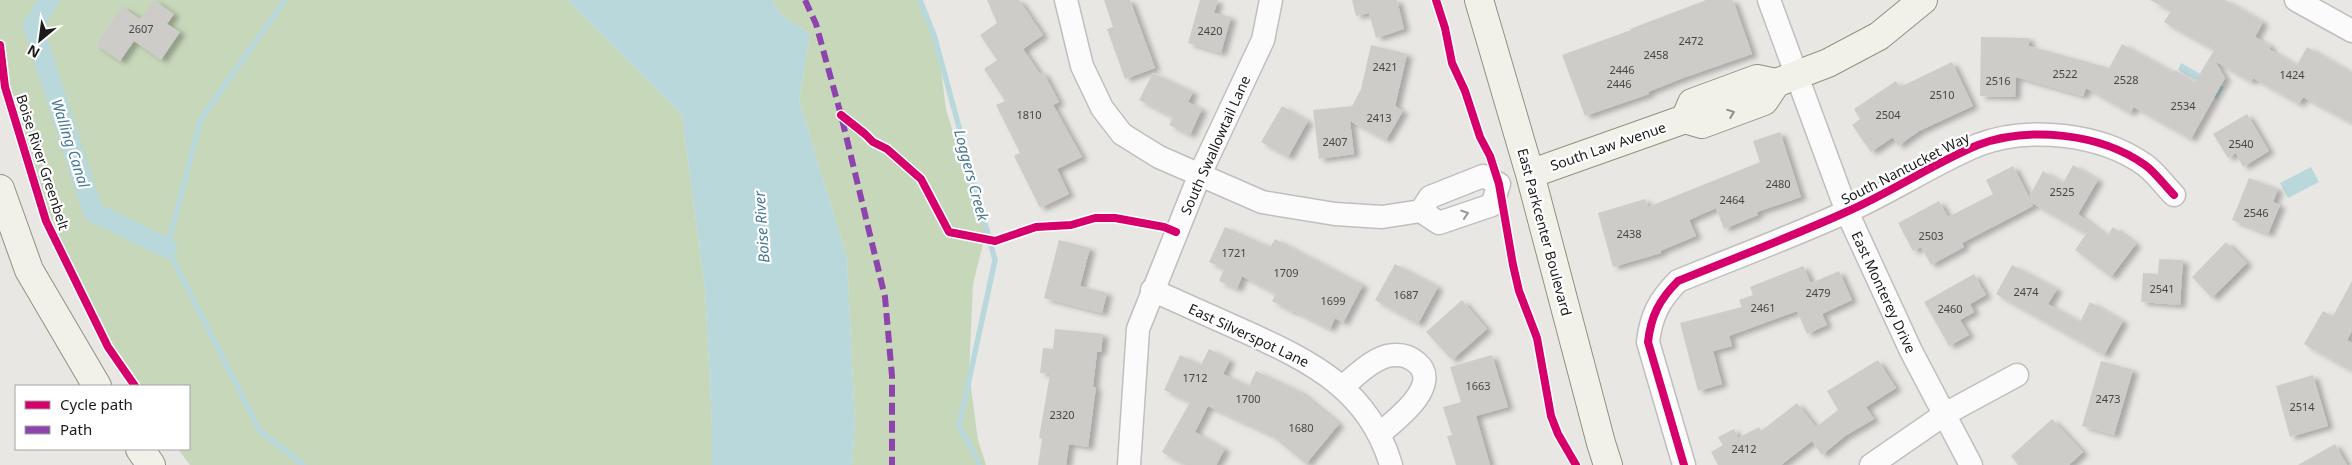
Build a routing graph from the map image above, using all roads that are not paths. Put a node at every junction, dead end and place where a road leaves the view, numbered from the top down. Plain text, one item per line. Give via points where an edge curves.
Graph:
1 (1066, 0) edge
2 (1271, 0) edge
3 (1479, 0) edge
4 (1769, 0) edge
5 (1923, 0) edge
6 (2296, 0) edge
7 (2352, 31) edge
8 (1787, 79) junction
9 (1200, 174) junction
10 (1530, 174) junction
11 (0, 189) edge
12 (2174, 195) dead end
13 (1847, 212) junction
14 (1152, 290) junction
15 (2017, 375) dead end
16 (96, 385) edge
17 (1343, 386) junction
18 (1945, 414) junction
19 (1379, 434) junction
20 (141, 450) edge
21 (151, 465) edge
22 (1129, 465) edge
23 (1390, 465) edge
24 (1608, 465) edge
25 (1684, 465) edge
26 (1871, 465) edge
27 (1971, 465) edge

1 - 9 street via 1082,66 1102,108 1122,134 1158,157
2 - 9 street, South Swallowtail Lane via 1263,40
3 - 10 street, East Parkcenter Boulevard
4 - 8 street, East Monterey Drive
5 - 8 street via 1879,36 1828,63
6 - 7 street
8 - 10 street, South Law Avenue via 1764,101 1702,124 1685,119
8 - 13 street, East Monterey Drive
9 - 10 street via 1262,202 1335,214 1382,216 1421,211 1439,223 1492,205 1499,184
9 - 14 street, South Swallowtail Lane
10 - 24 street, East Parkcenter Boulevard
11 - 16 street via 29,270
12 - 13 street, South Nantucket Way via 2145,165 2123,153 2076,136 2046,134 2014,136 1978,145
13 - 18 street, East Monterey Drive via 1911,351
13 - 25 street, South Nantucket Way via 1678,282 1655,309 1648,342
14 - 17 street, East Silverspot Lane via 1296,355
14 - 22 street, South Swallowtail Lane via 1138,330
15 - 18 street
17 - 19 street, East Silverspot Lane
17 - 19 street via 1371,364 1388,356 1405,355 1418,363 1423,372 1423,387 1415,402
18 - 26 street
18 - 27 street, East Monterey Drive
19 - 23 street, East Silverspot Lane
20 - 21 street

